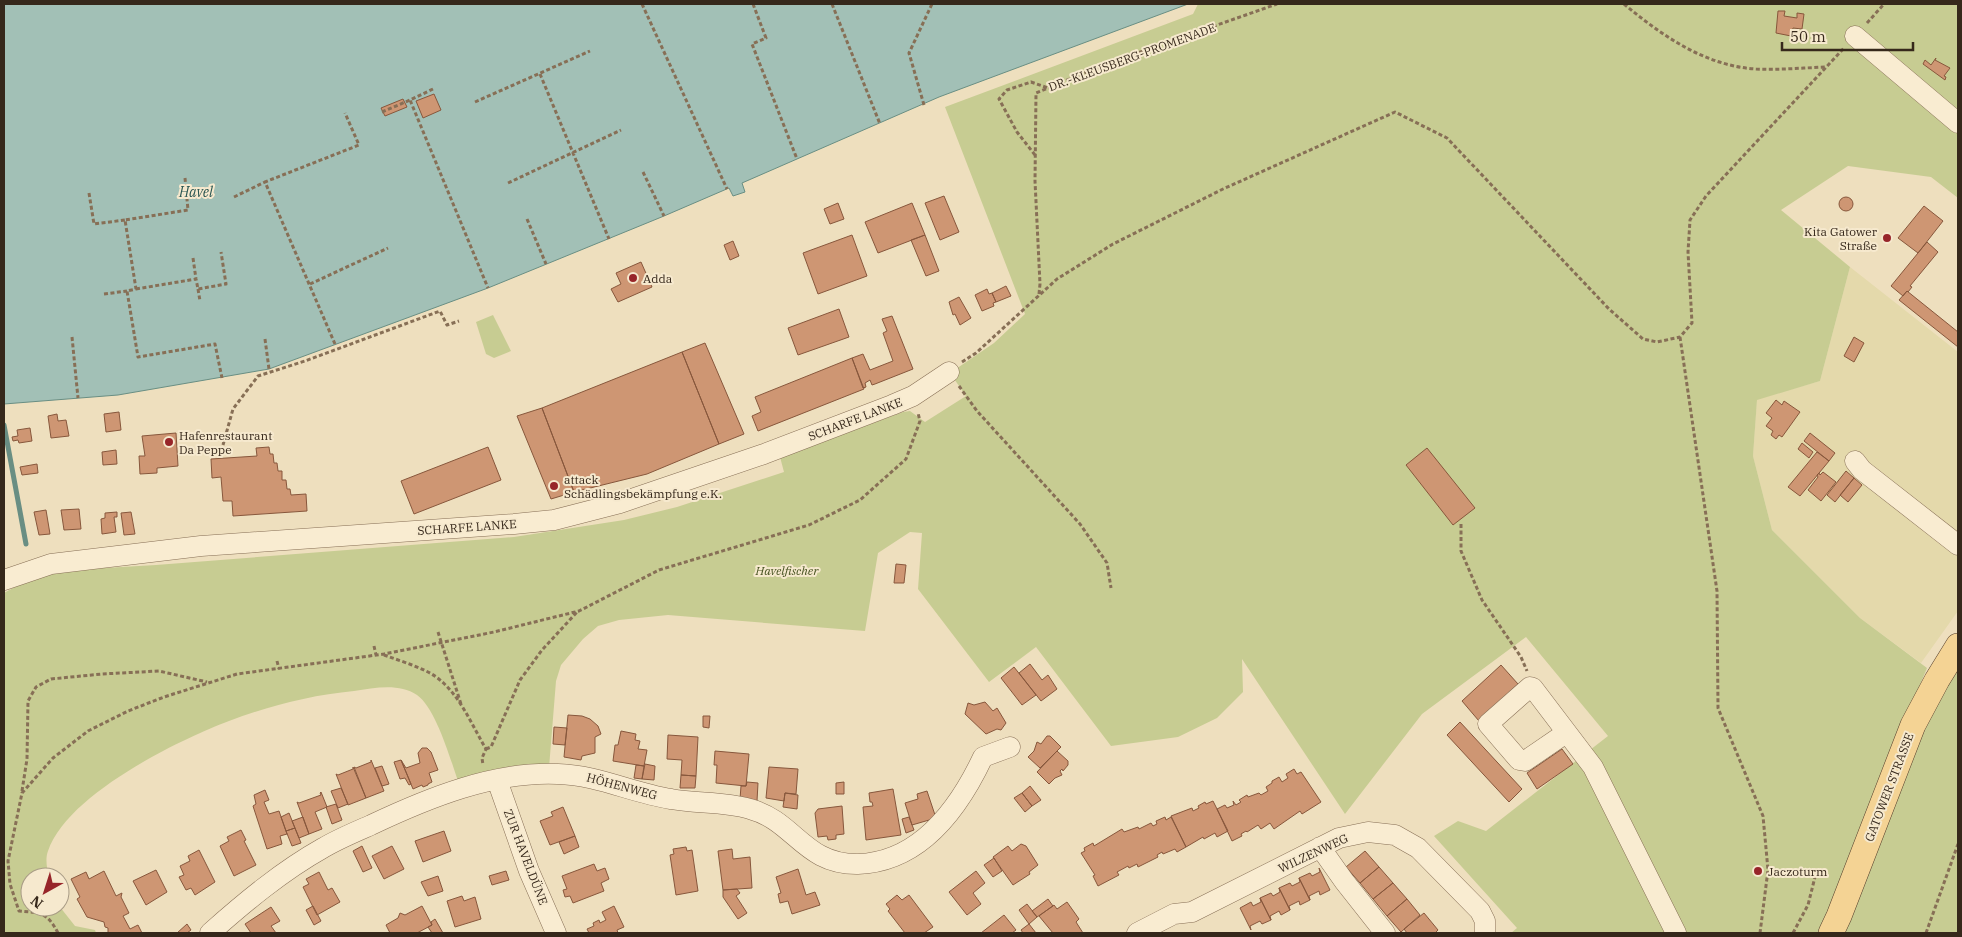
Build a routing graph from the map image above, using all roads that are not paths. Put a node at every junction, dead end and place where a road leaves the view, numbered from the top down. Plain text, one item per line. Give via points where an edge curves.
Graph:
1 (1856, 36) dead end
2 (1958, 123) edge
3 (949, 372) road end
4 (1855, 461) dead end
5 (1958, 545) edge
6 (4, 580) edge
7 (1958, 646) edge
8 (1566, 733) junction
9 (1010, 747) dead end
10 (492, 782) junction
11 (1320, 847) junction
12 (210, 933) edge
13 (556, 933) edge
14 (1137, 933) edge
15 (1384, 933) edge
16 (1485, 933) edge
17 (1676, 933) edge
18 (1831, 933) edge

1 - 2 street
3 - 6 street, SCHARFE LANKE via 913,396 764,454 620,503 554,520 201,546 52,564
4 - 5 street via 1862,470
7 - 18 main road, GATOWER STRASSE via 1913,725
8 - 8 street via 1534,688 1530,687 1488,724 1519,760 1525,761
8 - 17 street via 1593,767
9 - 10 street, HÖHENWEG via 983,757 961,800 931,833 900,854 858,864 831,861 817,854 771,817 751,809 670,799 580,775 556,773
10 - 12 street, HÖHENWEG via 398,812 323,848 255,895
10 - 13 street, ZUR HAVELDÜNE
11 - 14 street, WILZENWEG via 1192,912 1174,914
11 - 15 street
11 - 16 street, WILZENWEG via 1339,838 1368,832 1395,835 1418,848 1480,911 1485,921

